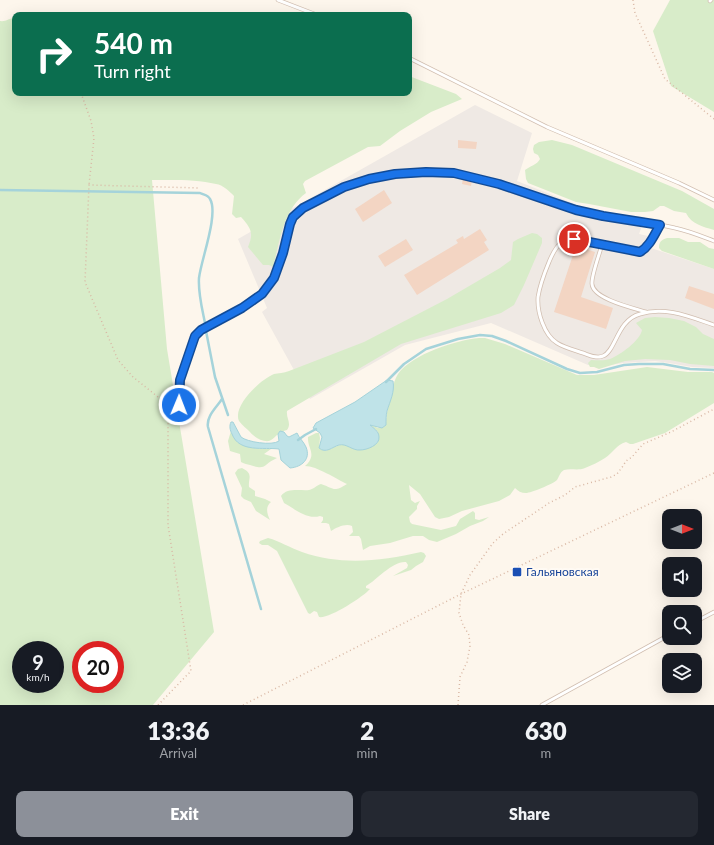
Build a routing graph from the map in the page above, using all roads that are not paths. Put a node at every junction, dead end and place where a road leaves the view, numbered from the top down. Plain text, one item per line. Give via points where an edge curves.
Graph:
1 (278, 0) edge
2 (310, 12) edge
3 (412, 60) edge
4 (714, 200) edge
5 (660, 225) junction
6 (714, 241) edge
7 (602, 244) junction
8 (646, 312) junction
9 (714, 325) edge
10 (179, 405) dead end
11 (714, 612) edge
12 (702, 618) edge
13 (662, 639) edge
14 (542, 705) edge

1 - 2 lane
3 - 4 lane via 547,127
5 - 6 lane
5 - 7 lane via 650,242 640,252
5 - 10 lane via 576,210 499,184 454,173 395,174 344,187 303,208 293,217 274,278 262,294 195,336 180,380
7 - 8 lane via 592,282 594,290 602,297
7 - 8 lane via 574,239 563,242 554,252 540,285 538,301 549,336 562,346 602,357 610,350 620,330 629,320
8 - 9 lane via 677,313
11 - 12 lane
13 - 14 lane

